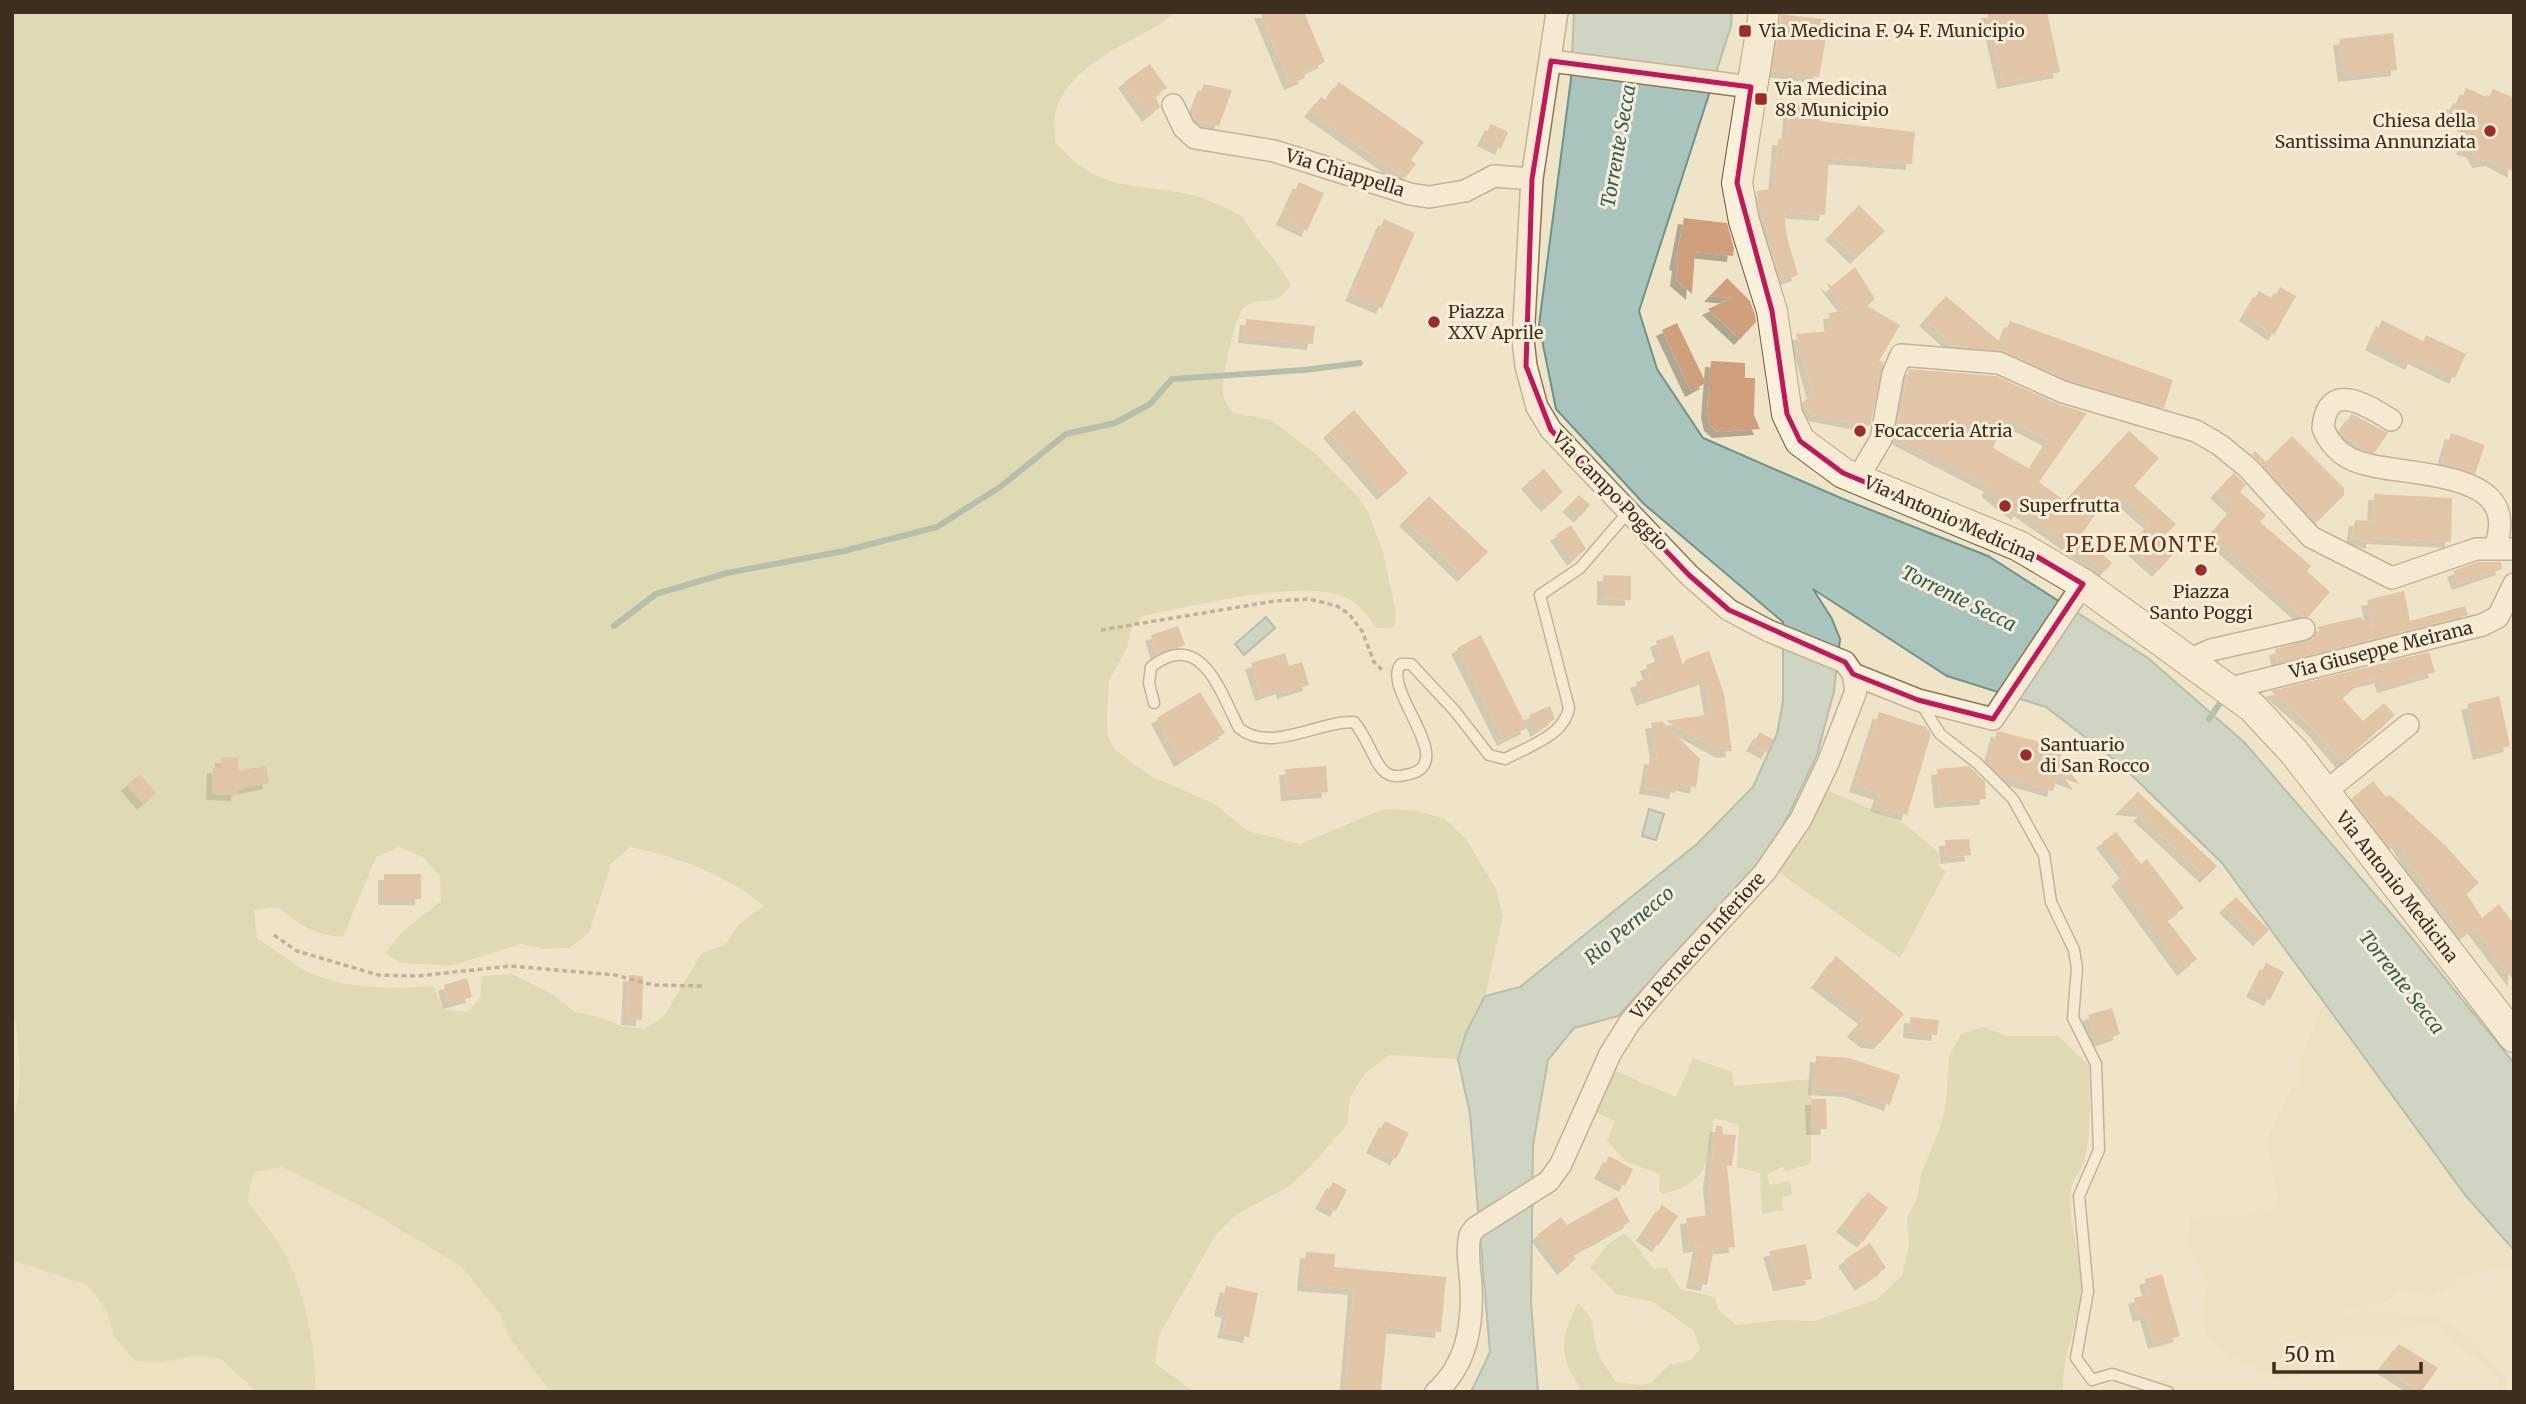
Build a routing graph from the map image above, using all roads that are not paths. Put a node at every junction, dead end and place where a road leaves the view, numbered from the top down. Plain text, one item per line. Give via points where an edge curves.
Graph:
1 (1557, 12) edge
2 (1764, 12) edge
3 (1557, 62) junction
4 (1739, 85) junction
5 (1173, 106) dead end
6 (1532, 179) junction
7 (2391, 420) dead end
8 (1858, 478) junction
9 (1629, 511) junction
10 (2504, 548) edge
11 (2514, 584) edge
12 (2081, 589) junction
13 (2304, 629) dead end
14 (2186, 661) junction
15 (1849, 668) junction
16 (2227, 689) junction
17 (1918, 700) junction
18 (1154, 703) dead end
19 (2408, 725) dead end
20 (2325, 792) junction
21 (2514, 1037) edge
22 (2092, 1380) junction
23 (1436, 1392) edge
24 (2087, 1392) edge
25 (2168, 1392) edge

1 - 3 street, Via Campo Poggio
2 - 4 main road, Via Antonio Medicina
3 - 4 street
3 - 6 street, Via Campo Poggio
4 - 8 main road, Via Antonio Medicina via 1737,183 1772,311 1787,414 1801,441 1820,458
5 - 6 street, Via Chiappella via 1195,138 1274,151 1410,194 1429,197 1465,191 1494,176
6 - 9 street, Via Campo Poggio via 1525,366 1537,407 1551,430
7 - 10 street via 2350,398 2329,409 2323,428 2335,448 2351,459 2480,482 2499,494 2508,504 2510,517
8 - 10 street via 1881,439 1893,374 1902,355 1975,360 1999,363 2063,393 2196,431 2248,468 2311,537 2392,578 2476,549
8 - 12 main road, Via Antonio Medicina via 2019,546
9 - 15 street, Via Campo Poggio via 1729,610
9 - 18 lane via 1580,568 1540,595 1569,708 1559,729 1505,760 1489,755 1411,664 1401,664 1396,681 1425,742 1426,754 1422,766 1409,775 1392,777 1382,771 1365,734 1354,722 1255,738 1239,728 1206,665 1196,657 1179,654 1151,667
11 - 16 street, Via Giuseppe Meirana via 2498,617 2482,625
12 - 14 main road, Via Antonio Medicina
12 - 17 street, Via Campo Poggio via 1993,719
13 - 14 street via 2211,650
14 - 16 main road, Via Antonio Medicina
15 - 17 street, Via Campo Poggio
15 - 23 street, Via Pernecco Inferiore via 1856,691 1828,763 1801,819 1765,873 1630,1023 1610,1054 1549,1181 1475,1228 1468,1246 1471,1288 1463,1355
16 - 20 main road, Via Antonio Medicina via 2252,707
17 - 22 lane via 1940,734 2013,799 2044,855 2051,902 2074,950 2073,1018 2091,1051 2097,1077 2099,1150 2079,1196 2088,1291 2076,1357
19 - 20 street
20 - 21 main road, Via Antonio Medicina
22 - 24 lane
22 - 25 lane via 2112,1374

